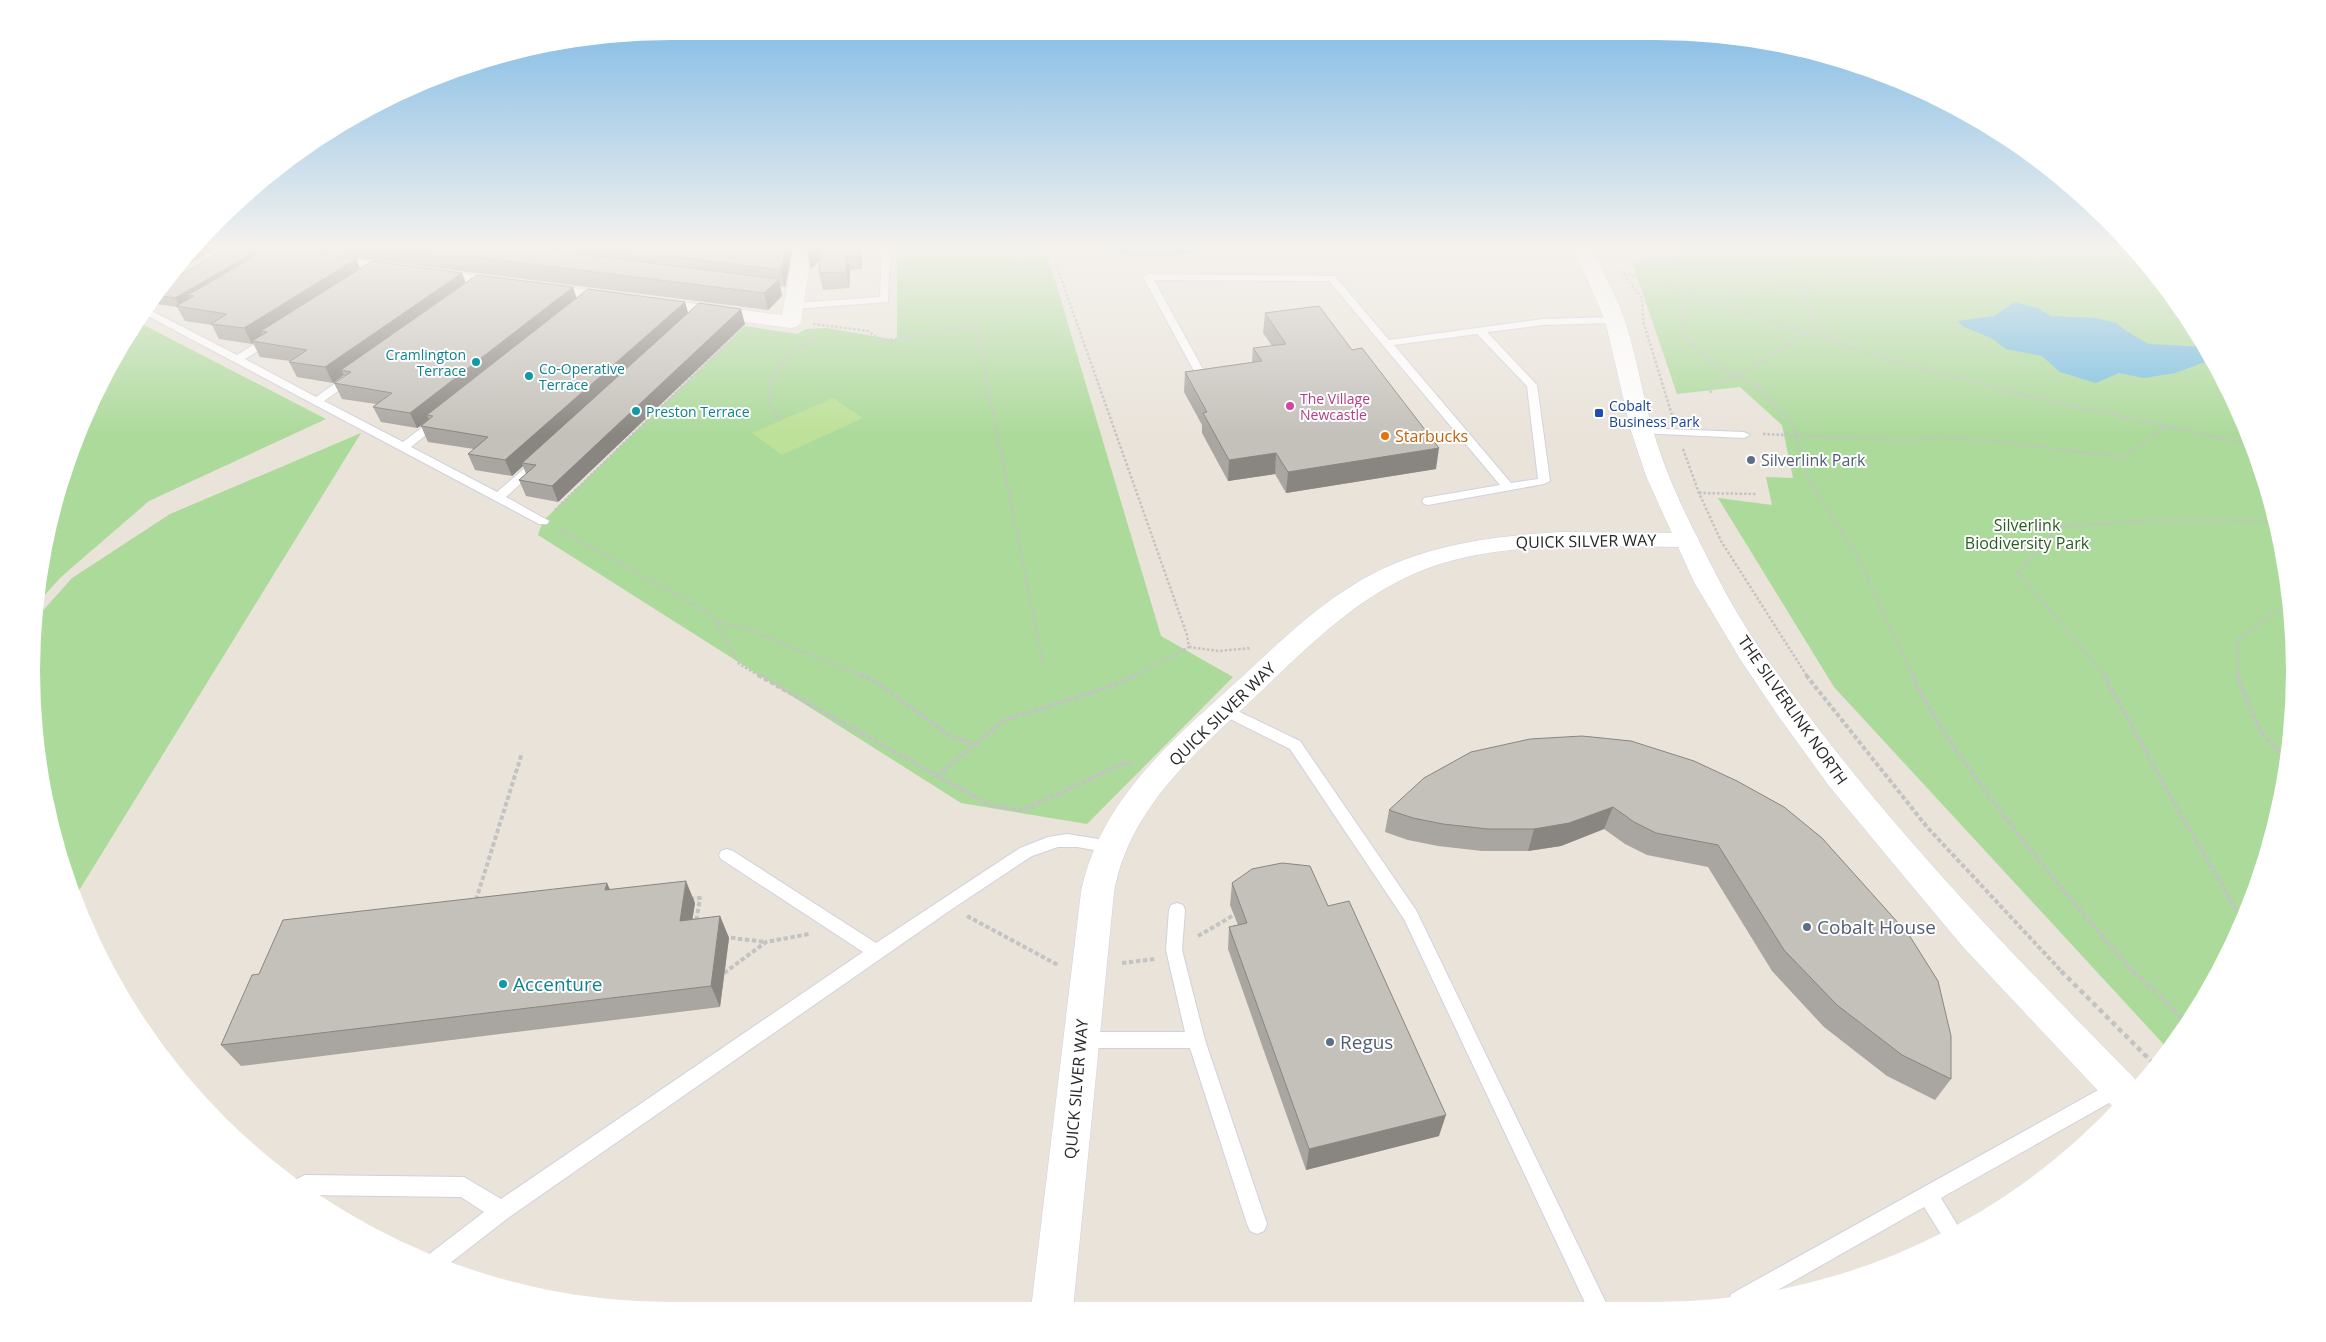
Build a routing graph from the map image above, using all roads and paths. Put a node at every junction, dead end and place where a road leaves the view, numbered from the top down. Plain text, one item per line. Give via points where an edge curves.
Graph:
1 (673, 310) edge
2 (775, 310) edge
3 (793, 310) edge
4 (804, 310) edge
5 (1072, 310) edge
6 (1166, 310) edge
7 (1359, 310) edge
8 (1610, 310) edge
9 (1645, 310) edge
10 (1682, 310) edge
11 (1738, 310) edge
12 (1810, 310) edge
13 (151, 313) edge
14 (754, 318) junction
15 (1615, 320) junction
16 (1815, 323) junction
17 (1479, 330) junction
18 (280, 333) edge
19 (1806, 333) junction
20 (1387, 343) junction
21 (1845, 345) junction
22 (238, 359) junction
23 (1199, 371) edge
24 (357, 373) edge
25 (1738, 376) junction
26 (1711, 393) dead end
27 (317, 401) junction
28 (442, 417) edge
29 (780, 421) dead end
30 (2167, 427) junction
31 (1642, 430) junction
32 (1678, 432) junction
33 (1798, 434) junction
34 (1744, 435) joint
35 (2243, 443) edge
36 (404, 447) junction
37 (550, 451) edge
38 (1508, 487) junction
39 (1699, 493) junction
40 (1757, 494) dead end
41 (499, 497) junction
42 (1428, 501) dead end
43 (543, 521) junction
44 (2267, 521) edge
45 (1687, 540) junction
46 (2283, 610) edge
47 (716, 622) junction
48 (1189, 647) junction
49 (1288, 652) junction
50 (1043, 664) dead end
51 (1224, 709) junction
52 (972, 744) junction
53 (522, 753) dead end
54 (2281, 754) edge
55 (1159, 774) junction
56 (937, 776) junction
57 (1111, 847) junction
58 (727, 855) dead end
59 (681, 900) edge
60 (946, 904) junction
61 (473, 908) edge
62 (1177, 910) dead end
63 (2238, 912) edge
64 (1234, 915) edge
65 (696, 927) edge
66 (841, 928) junction
67 (719, 937) edge
68 (766, 942) junction
69 (1174, 950) junction
70 (876, 952) junction
71 (1087, 968) junction
72 (724, 973) dead end
73 (2182, 1018) edge
74 (1080, 1040) junction
75 (1196, 1040) junction
76 (2151, 1060) edge
77 (2123, 1093) edge
78 (305, 1185) edge
79 (1927, 1194) junction
80 (501, 1211) junction
81 (1257, 1224) dead end
82 (1949, 1229) edge
83 (440, 1258) edge
84 (1749, 1295) edge
85 (1053, 1302) edge
86 (1596, 1302) edge

1 - 14 street
2 - 14 street
3 - 29 path via 799,332 811,335 815,340 811,345 790,352 772,379 766,397 771,411
4 - 50 path via 837,326 868,331 882,341 976,326
5 - 48 path
6 - 23 lane
7 - 20 lane
8 - 15 street, THE SILVERLINK NORTH
9 - 32 path via 1643,321
10 - 25 path via 1687,339 1714,364
11 - 19 path
12 - 16 path
13 - 22 lane via 170,319
14 - 43 path
15 - 17 lane via 1543,322
15 - 31 street, THE SILVERLINK NORTH
16 - 19 path
16 - 21 path
17 - 20 lane
17 - 38 lane via 1532,385 1544,481
18 - 22 lane
19 - 21 path
19 - 25 path
20 - 38 lane
21 - 30 path via 2015,393
22 - 27 lane
24 - 27 lane
25 - 26 path via 1716,383 1710,388
25 - 33 path via 1757,386
27 - 36 lane
28 - 36 lane
30 - 33 path via 2123,457 1983,440 1903,440
30 - 35 path
31 - 32 lane
31 - 45 street, THE SILVERLINK NORTH via 1658,476
32 - 34 lane
32 - 39 path
33 - 34 path
33 - 73 path via 1810,481 1857,555 1917,685 1951,744 2061,889 2135,974
36 - 41 lane
37 - 41 lane
38 - 42 lane
39 - 40 path
39 - 76 path via 1721,541 1806,676 1868,755 1947,849 2056,966
41 - 43 lane
43 - 47 path via 712,615
44 - 63 path via 2151,520 2059,527 2018,572 2103,673
45 - 49 street, QUICK SILVER WAY via 1529,541 1435,558 1388,576 1358,593 1333,610
45 - 77 street, THE SILVERLINK NORTH via 1707,582 1750,653 1840,778 1974,937
46 - 54 path via 2269,616 2238,640 2238,680 2261,732
47 - 52 path via 744,628 875,681 950,736
47 - 56 path via 739,664
48 - 49 path via 1218,651 1269,645
48 - 52 path via 1155,666 1105,687 1004,720
49 - 51 street, QUICK SILVER WAY
51 - 55 street, QUICK SILVER WAY
51 - 86 lane via 1294,745 1410,916
52 - 56 path via 953,767
53 - 61 path
55 - 56 path via 1126,762 1023,810 989,805
55 - 57 street, QUICK SILVER WAY via 1138,800
57 - 60 lane via 1062,839 1040,844
57 - 71 street, QUICK SILVER WAY via 1098,887
58 - 66 lane
59 - 65 path via 700,898
60 - 70 lane
60 - 71 path via 1055,965
62 - 69 lane
64 - 69 path
66 - 68 path
66 - 70 lane
67 - 68 path
68 - 72 path
69 - 71 path via 1158,959
69 - 75 lane
70 - 80 lane
71 - 74 street, QUICK SILVER WAY
74 - 75 lane
74 - 85 street, QUICK SILVER WAY
75 - 81 lane
77 - 79 lane
78 - 80 lane via 464,1187
79 - 82 lane
79 - 84 lane
80 - 83 lane

